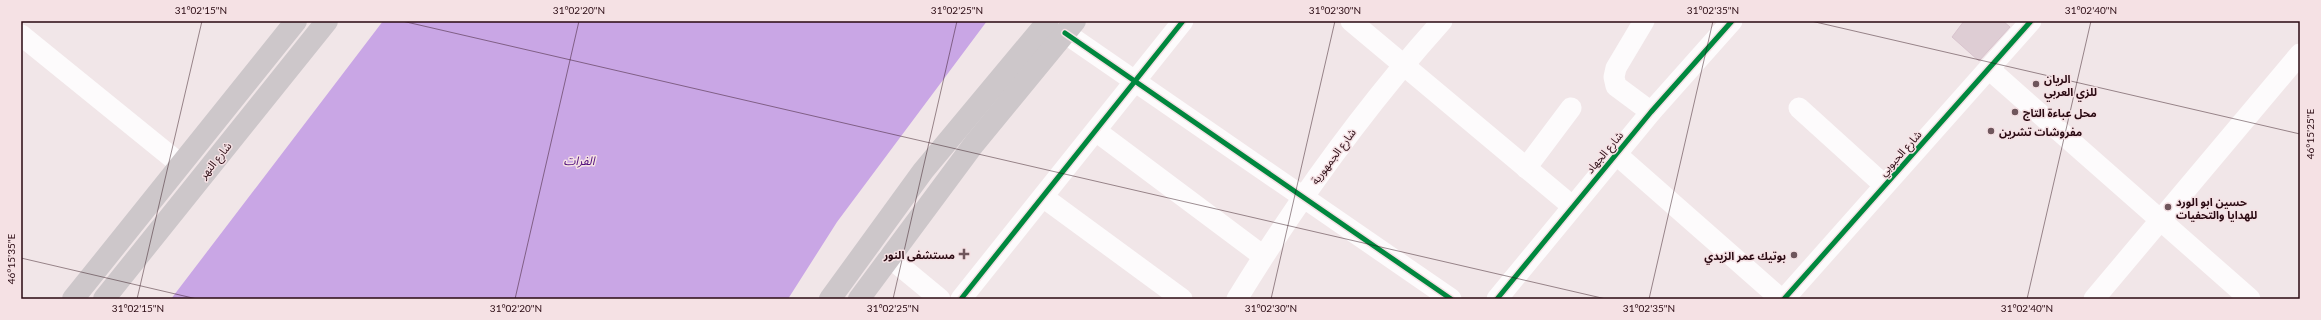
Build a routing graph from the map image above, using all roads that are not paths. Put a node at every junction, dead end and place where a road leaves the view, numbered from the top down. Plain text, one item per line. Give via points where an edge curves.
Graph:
1 (327, 21) edge
2 (1183, 21) edge
3 (1351, 21) edge
4 (1442, 21) edge
5 (1644, 21) edge
6 (1732, 21) edge
7 (2031, 21) edge
8 (289, 23) edge
9 (1063, 25) edge
10 (21, 35) edge
11 (2300, 54) edge
12 (1402, 65) junction
13 (1989, 69) junction
14 (1136, 81) junction
15 (1571, 108) dead end
16 (1799, 108) dead end
17 (1651, 112) junction
18 (1096, 131) junction
19 (1616, 154) junction
20 (180, 164) junction
21 (1526, 168) junction
22 (1884, 185) junction
23 (1303, 195) junction
24 (1043, 197) junction
25 (1572, 206) junction
26 (2160, 221) junction
27 (119, 240) junction
28 (138, 255) junction
29 (1263, 256) junction
30 (889, 257) junction
31 (73, 299) edge
32 (104, 299) edge
33 (830, 299) edge
34 (859, 299) edge
35 (940, 299) edge
36 (961, 299) edge
37 (1182, 299) edge
38 (1237, 299) edge
39 (1450, 299) edge
40 (1497, 299) edge
41 (1781, 299) edge
42 (1784, 299) edge
43 (2094, 299) edge
44 (2250, 299) edge

1 - 28 main road, شارع النهر
2 - 14 street
3 - 12 street
4 - 12 street, شارع الجمهورية
5 - 17 street via 1616,68 1614,77 1616,86
6 - 17 street, شارع الجهاد
7 - 13 street, شارع الحبوبي
8 - 20 main road
9 - 14 street
9 - 30 main road
9 - 33 main road via 923,171
10 - 20 street
11 - 26 street
12 - 21 street
12 - 23 street, شارع الجمهورية
13 - 22 street, شارع الحبوبي
13 - 26 street
14 - 18 street
14 - 23 street
15 - 21 street
16 - 22 street
17 - 19 street, شارع الجهاد
18 - 24 street
18 - 29 street
19 - 25 street, شارع الجهاد
19 - 41 street
20 - 27 main road
21 - 25 street
22 - 42 street, شارع الحبوبي
23 - 29 street, شارع الجمهورية
23 - 39 street
24 - 36 street
24 - 37 street
25 - 40 street, شارع الجهاد
26 - 43 street
26 - 44 street
27 - 28 main road
27 - 31 main road
28 - 32 main road, شارع النهر
29 - 38 street, شارع الجمهورية
30 - 34 main road
30 - 35 street

